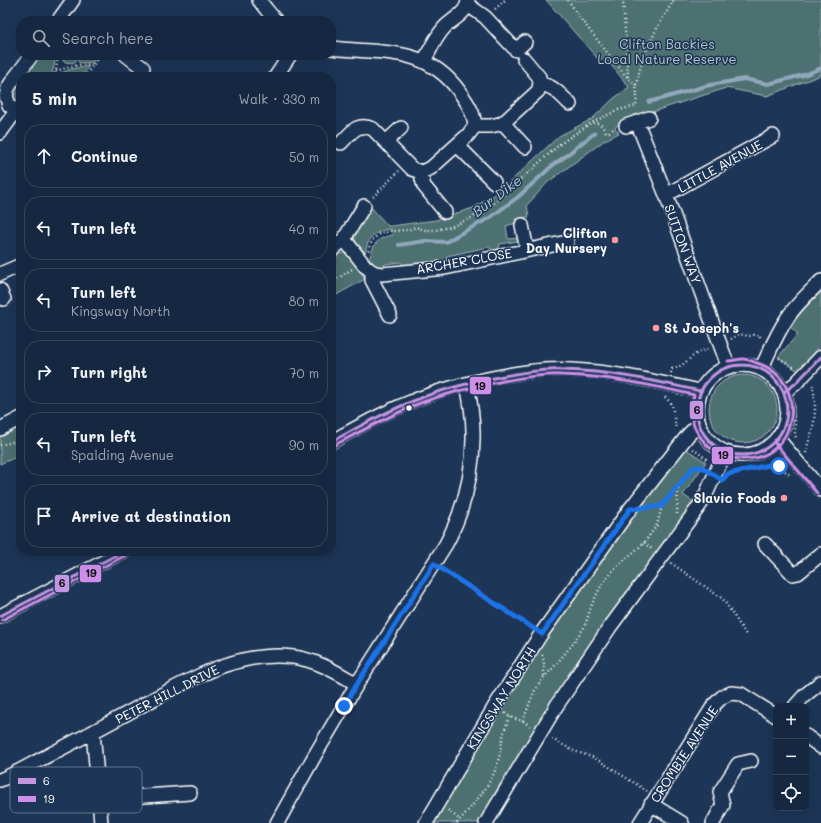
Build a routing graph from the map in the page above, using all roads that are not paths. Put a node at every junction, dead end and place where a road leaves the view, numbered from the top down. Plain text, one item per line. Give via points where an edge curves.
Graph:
1 (259, 0) edge
2 (68, 2) edge
3 (468, 2) edge
4 (63, 16) edge
5 (272, 16) edge
6 (524, 42) dead end
7 (336, 48) edge
8 (28, 60) edge
9 (133, 60) edge
10 (287, 60) edge
11 (524, 60) dead end
12 (424, 61) junction
13 (143, 68) dead end
14 (19, 72) edge
15 (279, 72) edge
16 (16, 76) edge
17 (540, 84) junction
18 (570, 104) dead end
19 (16, 111) edge
20 (16, 115) edge
21 (637, 122) road end
22 (503, 123) junction
23 (475, 126) junction
24 (401, 128) dead end
25 (0, 133) edge
26 (773, 136) dead end
27 (386, 142) junction
28 (341, 143) dead end
29 (457, 145) junction
30 (525, 147) dead end
31 (421, 172) junction
32 (494, 182) dead end
33 (666, 195) junction
34 (364, 206) road end
35 (445, 212) dead end
36 (522, 225) dead end
37 (344, 239) junction
38 (567, 242) dead end
39 (336, 246) edge
40 (527, 250) junction
41 (16, 267) edge
42 (372, 272) junction
43 (0, 274) edge
44 (821, 281) edge
45 (390, 315) dead end
46 (821, 357) edge
47 (728, 366) junction
48 (761, 370) junction
49 (467, 384) junction
50 (700, 391) junction
51 (785, 397) junction
52 (16, 421) edge
53 (698, 424) junction
54 (0, 429) edge
55 (336, 439) edge
56 (778, 439) junction
57 (725, 452) junction
58 (821, 490) edge
59 (765, 544) dead end
60 (821, 554) edge
61 (114, 556) edge
62 (0, 616) edge
63 (821, 682) edge
64 (357, 684) junction
65 (798, 703) edge
66 (773, 714) edge
67 (93, 732) junction
68 (809, 738) edge
69 (821, 747) edge
70 (751, 761) dead end
71 (25, 767) edge
72 (97, 767) edge
73 (10, 775) edge
74 (0, 780) edge
75 (190, 793) dead end
76 (142, 796) edge
77 (653, 800) junction
78 (101, 813) edge
79 (101, 823) edge
80 (277, 823) edge
81 (426, 823) edge
82 (486, 823) edge
83 (640, 823) edge
84 (682, 823) edge
85 (713, 823) edge

1 - 5 street
2 - 4 street
3 - 6 street via 516,50
3 - 12 street via 460,14 444,28
7 - 12 street via 390,52
8 - 14 street
9 - 13 street
10 - 15 street
11 - 17 street via 539,77
12 - 23 street via 440,70 454,84 469,105
16 - 19 street via 6,96 9,105
17 - 18 street via 548,85
17 - 22 street via 538,91
20 - 25 street
21 - 33 street, SUTTON WAY
22 - 23 street
22 - 30 street
23 - 29 street
24 - 27 street
26 - 33 street, LITTLE AVENUE
27 - 28 street via 374,129 360,126
27 - 31 street via 406,164
29 - 31 street via 431,168
29 - 32 street
31 - 35 street via 424,186
33 - 47 street, SUTTON WAY
34 - 37 street
36 - 40 street, ARCHER CLOSE
37 - 39 street
37 - 42 street
38 - 40 street, ARCHER CLOSE
40 - 42 street, ARCHER CLOSE via 445,268 382,274
41 - 43 street
42 - 45 street via 372,280
44 - 48 street via 786,319
46 - 51 street
47 - 48 street via 743,364
47 - 50 street via 708,379
48 - 51 street via 775,378
49 - 50 street via 518,373 570,370 623,375
49 - 55 street via 401,406
49 - 64 street via 474,431 472,458 470,481 456,526
50 - 53 street via 696,404
51 - 56 street via 787,412 784,428
52 - 54 street
53 - 57 street via 706,438
53 - 81 street, KINGSWAY NORTH via 630,509 533,646
56 - 57 street via 760,452 745,455
56 - 58 street
57 - 82 street via 720,472 700,505 558,705
59 - 60 street via 793,574 798,573
61 - 62 street
63 - 65 street
64 - 67 street, PETER HILL DRIVE via 310,660 278,656 247,659 196,677
64 - 80 street
66 - 77 street, CROMBIE AVENUE via 741,694 731,693 722,697 714,705
67 - 71 street, PETER HILL DRIVE
67 - 72 street
68 - 69 street
70 - 85 street via 738,764 720,792 723,805
73 - 74 street, PETER HILL DRIVE
75 - 76 street
77 - 83 street, CROMBIE AVENUE
77 - 84 street
78 - 79 street

